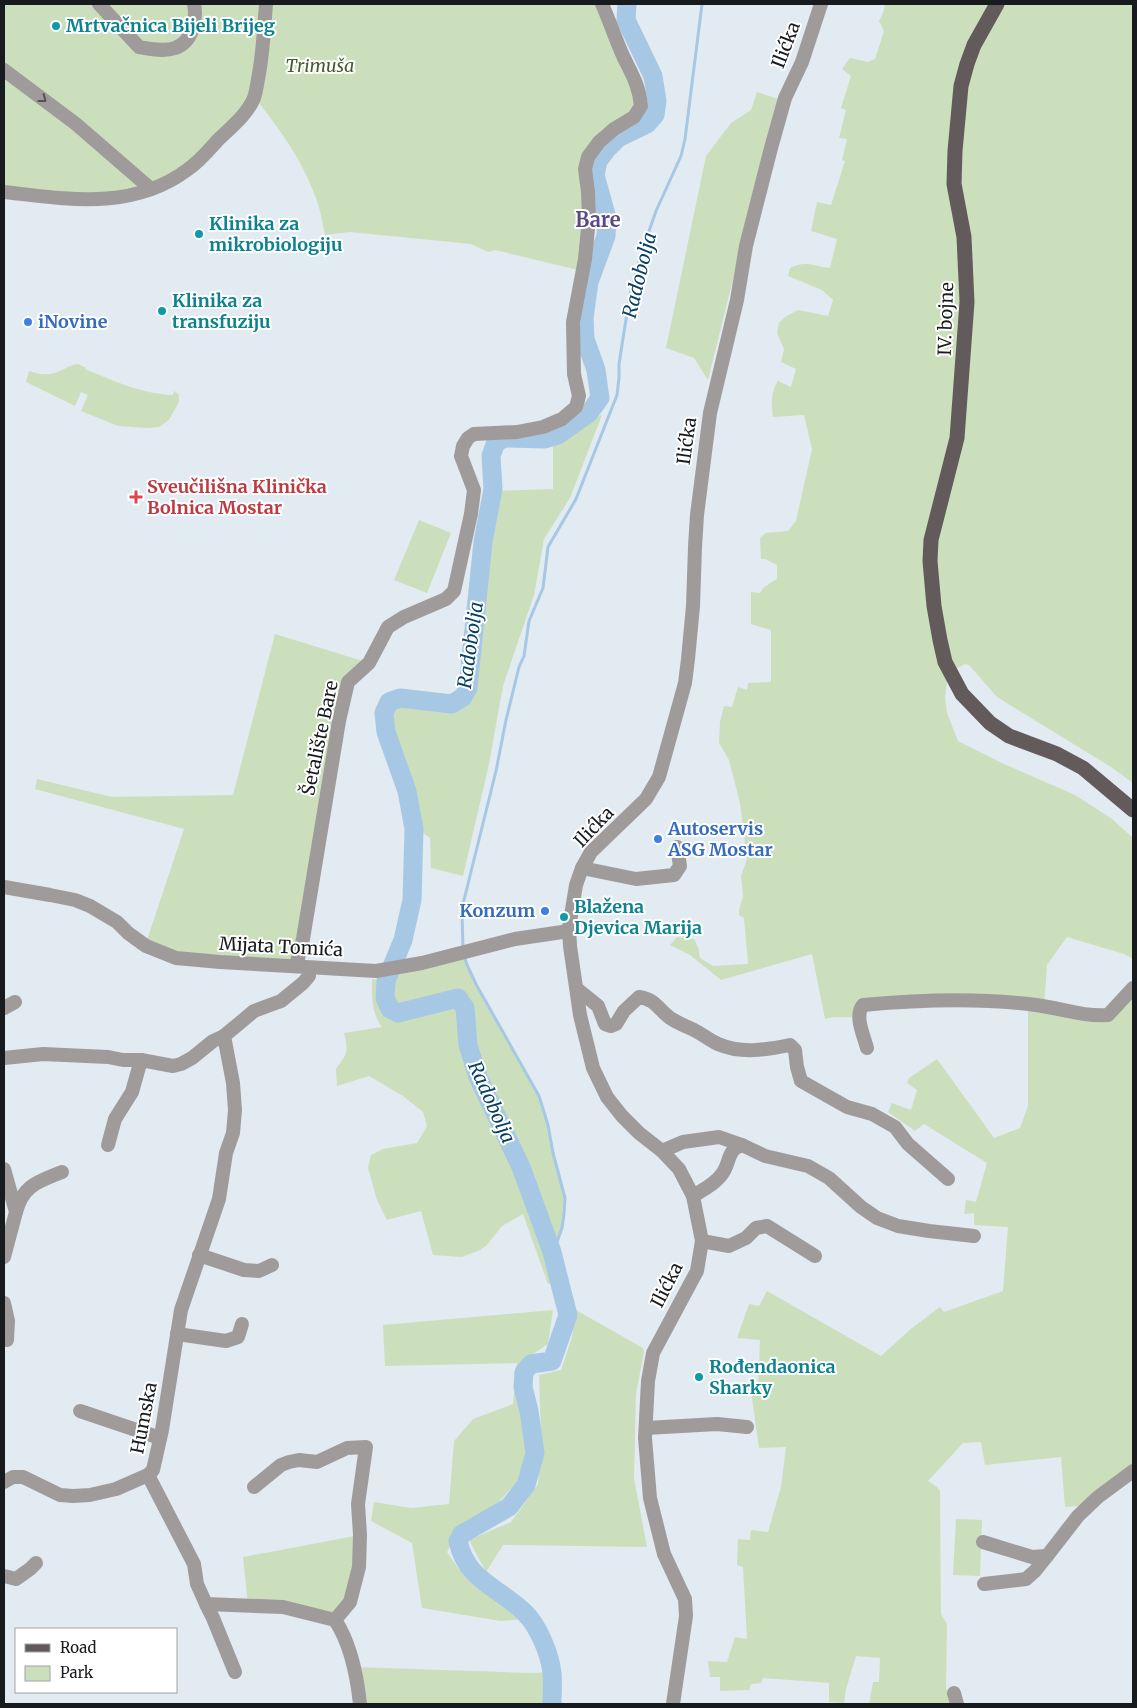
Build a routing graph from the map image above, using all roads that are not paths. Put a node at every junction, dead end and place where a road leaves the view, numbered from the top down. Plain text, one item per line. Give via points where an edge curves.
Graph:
1 (99, 4) edge
2 (194, 4) edge
3 (266, 4) edge
4 (602, 4) edge
5 (821, 4) edge
6 (997, 4) edge
7 (4, 70) edge
8 (151, 189) junction
9 (4, 192) edge
10 (1133, 810) edge
11 (677, 847) dead end
12 (582, 868) junction
13 (4, 888) edge
14 (569, 931) junction
15 (302, 967) junction
16 (1133, 988) edge
17 (577, 989) junction
18 (224, 1036) junction
19 (867, 1048) dead end
20 (4, 1058) edge
21 (141, 1060) junction
22 (108, 1145) dead end
23 (742, 1145) junction
24 (662, 1151) junction
25 (4, 1169) edge
26 (62, 1172) dead end
27 (948, 1179) dead end
28 (693, 1196) junction
29 (16, 1212) junction
30 (974, 1236) dead end
31 (702, 1241) junction
32 (198, 1255) junction
33 (815, 1256) dead end
34 (4, 1257) edge
35 (272, 1265) dead end
36 (4, 1303) edge
37 (242, 1324) dead end
38 (177, 1334) junction
39 (7, 1340) dead end
40 (80, 1411) dead end
41 (748, 1427) dead end
42 (646, 1428) junction
43 (160, 1438) junction
44 (1133, 1471) edge
45 (148, 1475) junction
46 (4, 1482) edge
47 (254, 1487) dead end
48 (983, 1542) dead end
49 (1047, 1556) junction
50 (36, 1562) dead end
51 (4, 1576) edge
52 (984, 1584) dead end
53 (206, 1604) junction
54 (335, 1620) junction
55 (235, 1672) dead end
56 (360, 1704) edge
57 (673, 1704) edge

1 - 2 street via 139,47 163,50 176,48 184,42 195,24
3 - 8 street via 261,65 254,97 244,113 200,159 181,174
4 - 15 street, Šetalište Bare via 633,73 641,106 634,117 599,142 588,156 585,169 589,218 574,322 574,374 579,396 576,407 562,419 543,427 474,434 463,446 462,461 474,490 454,591 446,599 388,626 369,663 348,682 303,939
5 - 12 street, Ilićka via 802,62 785,98 771,148 710,413 696,527 693,606 685,682 659,777 646,799 591,852
6 - 10 main road, IV. bojne via 967,64 961,86 954,151 954,184 964,237 967,302 957,438 931,540 930,561 940,640 945,662 962,694 990,723 1009,736 1057,754 1083,768
7 -> 8 street via 76,124
8 - 9 street via 101,200
11 - 12 street via 680,866 674,875 636,879
12 - 14 street, Ilićka
13 - 15 street, Mijata Tomića via 50,894 90,906 117,922 146,946 176,958
14 - 15 street, Mijata Tomića via 515,939 376,971
14 - 17 street, Ilićka
15 - 18 street via 309,976 303,983 281,1001 254,1011
16 - 19 street via 1108,1015 1096,1016 992,1001 863,1005 859,1018
17 - 24 street, Ilićka via 593,1068 607,1097 639,1133
17 - 27 street via 598,1006 605,1024 611,1026 638,997 649,998 681,1026 693,1029 718,1044 744,1051 790,1045 795,1050 801,1081 894,1127 908,1144
18 - 21 street via 181,1064 173,1066
18 - 32 street, Humska via 233,1083 233,1134 226,1153 219,1199
20 - 21 street via 43,1054
21 - 22 street via 132,1092 115,1119
23 - 24 street via 719,1137 683,1142
23 - 28 street via 730,1154 716,1182
23 - 30 street via 765,1156 808,1166 829,1178 861,1207 898,1226
24 - 28 street, Ilićka via 679,1169
25 - 29 street
26 - 29 street via 32,1184 19,1201
28 - 31 street, Ilićka
29 - 34 street
31 - 33 street via 729,1246 746,1238 756,1228 767,1226
31 - 42 street, Ilićka via 697,1271 653,1352
32 - 35 street via 244,1270 259,1271
32 - 38 street, Humska
36 - 39 street via 8,1321
37 - 38 street via 238,1337 226,1341
38 - 43 street, Humska
40 - 43 street
41 - 42 street via 717,1424
42 - 57 street, Ilićka via 650,1498 664,1554 685,1598 686,1616
43 - 45 street, Humska via 153,1470
44 - 49 street via 1078,1516
45 - 46 street, Humska via 116,1489 73,1496 60,1495 23,1478 13,1477
45 - 53 street via 194,1564 196,1584
47 - 54 street via 289,1462 317,1462 347,1448 366,1447 358,1504 359,1567 350,1602
48 - 49 street via 1032,1558
49 - 52 street via 1026,1578
50 - 51 street via 16,1579
53 - 54 street via 271,1606
53 - 55 street
54 - 56 street via 350,1650

